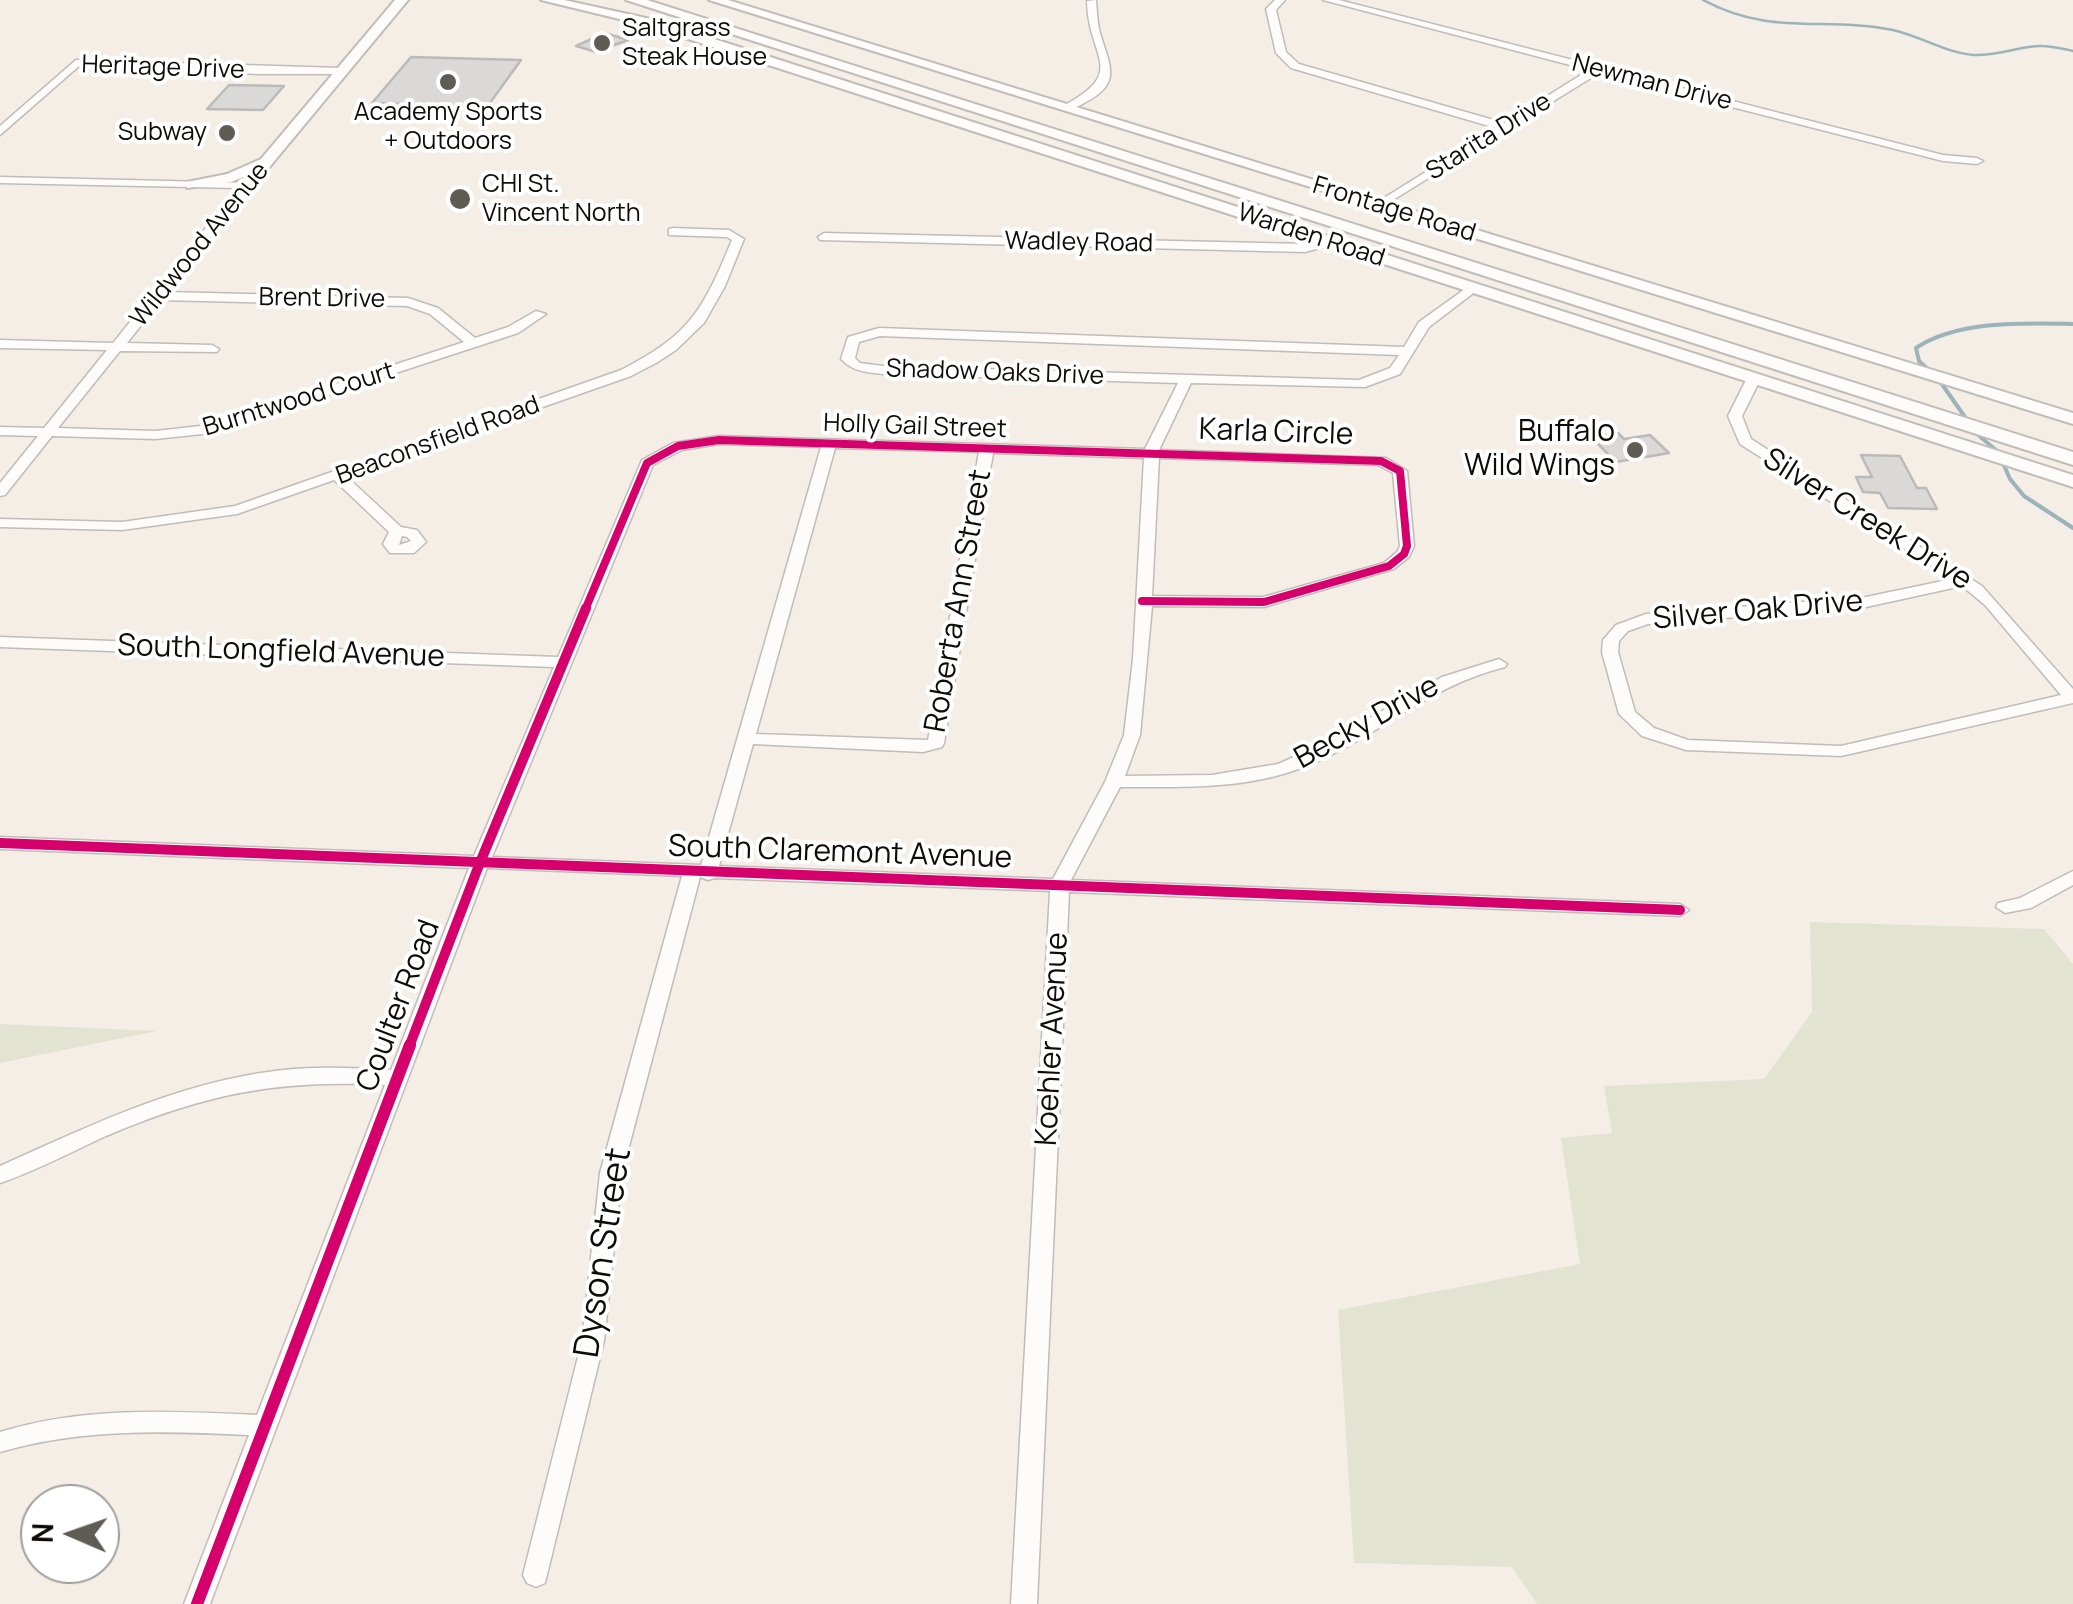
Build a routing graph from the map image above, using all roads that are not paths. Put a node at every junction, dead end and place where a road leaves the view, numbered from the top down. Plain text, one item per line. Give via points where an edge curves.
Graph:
1 (402, 0) edge
2 (547, 0) edge
3 (555, 0) edge
4 (633, 0) edge
5 (659, 0) edge
6 (715, 0) edge
7 (1280, 0) edge
8 (1328, 0) edge
9 (1092, 2) edge
10 (574, 5) junction
11 (1598, 69) junction
12 (341, 71) junction
13 (1067, 108) junction
14 (1506, 126) junction
15 (0, 132) edge
16 (271, 157) junction
17 (1978, 162) dead end
18 (1088, 164) junction
19 (0, 180) edge
20 (192, 184) junction
21 (247, 185) junction
22 (1380, 205) junction
23 (673, 232) dead end
24 (824, 237) dead end
25 (1384, 240) junction
26 (1333, 243) junction
27 (1472, 288) junction
28 (158, 296) junction
29 (540, 314) dead end
30 (473, 343) junction
31 (0, 344) edge
32 (118, 347) junction
33 (212, 349) dead end
34 (1406, 351) junction
35 (1754, 378) junction
36 (1186, 379) junction
37 (2073, 419) edge
38 (0, 431) edge
39 (48, 432) junction
40 (2073, 442) edge
41 (829, 444) junction
42 (678, 446) joint
43 (986, 450) junction
44 (1152, 454) junction
45 (2073, 459) edge
46 (339, 477) junction
47 (2073, 481) edge
48 (0, 492) edge
49 (0, 523) edge
50 (397, 531) dead end
51 (1966, 581) junction
52 (1142, 601) junction
53 (0, 642) edge
54 (563, 662) junction
55 (1500, 664) dead end
56 (2073, 698) edge
57 (747, 739) junction
58 (1114, 782) junction
59 (0, 844) edge
60 (479, 865) junction
61 (700, 874) junction
62 (2073, 876) edge
63 (1060, 884) junction
64 (2005, 907) dead end
65 (1680, 910) dead end
66 (399, 1078) junction
67 (0, 1175) edge
68 (266, 1426) junction
69 (0, 1442) edge
70 (536, 1576) dead end
71 (197, 1604) edge
72 (1024, 1604) edge

1 - 12 main road, Wildwood Avenue
2 - 10 main road, Warden Road
3 - 10 main road
4 - 25 highway
5 - 40 highway
6 - 13 main road, Frontage Road
7 - 14 street via 1271,9 1280,53 1295,66
8 - 11 street, Newman Drive
9 - 13 street via 1108,79
10 - 18 main road, Warden Road via 651,22
11 - 14 street, Starita Drive
11 - 17 street, Newman Drive
12 - 15 street, Heritage Drive via 73,66
12 - 16 main road, Wildwood Avenue
13 - 22 main road, Frontage Road
14 - 22 street, Starita Drive
16 - 20 main road via 238,175
16 - 21 main road, Wildwood Avenue
18 - 25 highway
18 - 26 main road, Warden Road
19 - 20 street
20 - 21 street
21 - 28 street, Wildwood Avenue
22 - 37 main road, Frontage Road
23 - 46 street, Beaconsfield Road via 738,238 708,310 679,343 610,380
24 - 26 street, Wadley Road via 1305,248
25 - 45 highway
26 - 27 main road, Warden Road
27 - 34 street, Shadow Oaks Drive via 1424,325
27 - 35 main road, Warden Road
28 - 30 street, Brent Drive via 408,302 434,311
28 - 32 street, Wildwood Avenue
29 - 30 street, Burntwood Court
30 - 39 street, Burntwood Court via 212,429
31 - 32 street
32 - 33 street
32 - 39 street, Wildwood Avenue
34 - 36 street, Shadow Oaks Drive via 1390,375 1360,384
34 - 36 street, Shadow Oaks Drive via 879,332 853,340 848,355 856,366 883,370
35 - 47 main road, Warden Road
35 - 51 street, Silver Creek Drive via 1735,416 1752,448
36 - 44 street, Koehler Avenue
38 - 39 street, Burntwood Court
39 - 48 street, Wildwood Avenue
41 - 42 street, Holly Gail Street via 719,440
41 - 43 street, Holly Gail Street
41 - 57 street, Dyson Street
42 - 54 street, Coulter Road via 655,456 639,476
43 - 44 street, Holly Gail Street
43 - 57 street, Roberta Ann Street via 936,743 923,748
44 - 52 street, Koehler Avenue
44 - 52 street, Karla Circle via 1392,464 1400,471 1407,546 1381,569 1275,600
46 - 49 street, Beaconsfield Road via 191,519 122,526
46 - 50 street
51 - 56 street, Silver Creek Drive
51 - 56 street, Silver Oak Drive via 1866,602 1629,624 1611,640 1620,696 1635,723 1668,741 1813,752 1874,746
52 - 58 street, Koehler Avenue via 1137,710
53 - 54 street, South Longfield Avenue
54 - 60 street, Coulter Road
55 - 58 street, Becky Drive via 1446,679 1284,768 1234,778
57 - 61 street, Dyson Street
58 - 63 street, Koehler Avenue
59 - 60 street, South Claremont Avenue
60 - 61 street, South Claremont Avenue
60 - 66 street, Coulter Road
61 - 63 street, South Claremont Avenue
61 - 70 street, Dyson Street via 611,1174 593,1342
62 - 64 street via 2024,904
63 - 65 street, South Claremont Avenue
63 - 72 street, Koehler Avenue
66 - 67 street via 300,1076 224,1087 122,1121
66 - 68 street, Coulter Road
68 - 69 street via 100,1420
68 - 71 street, Coulter Road

